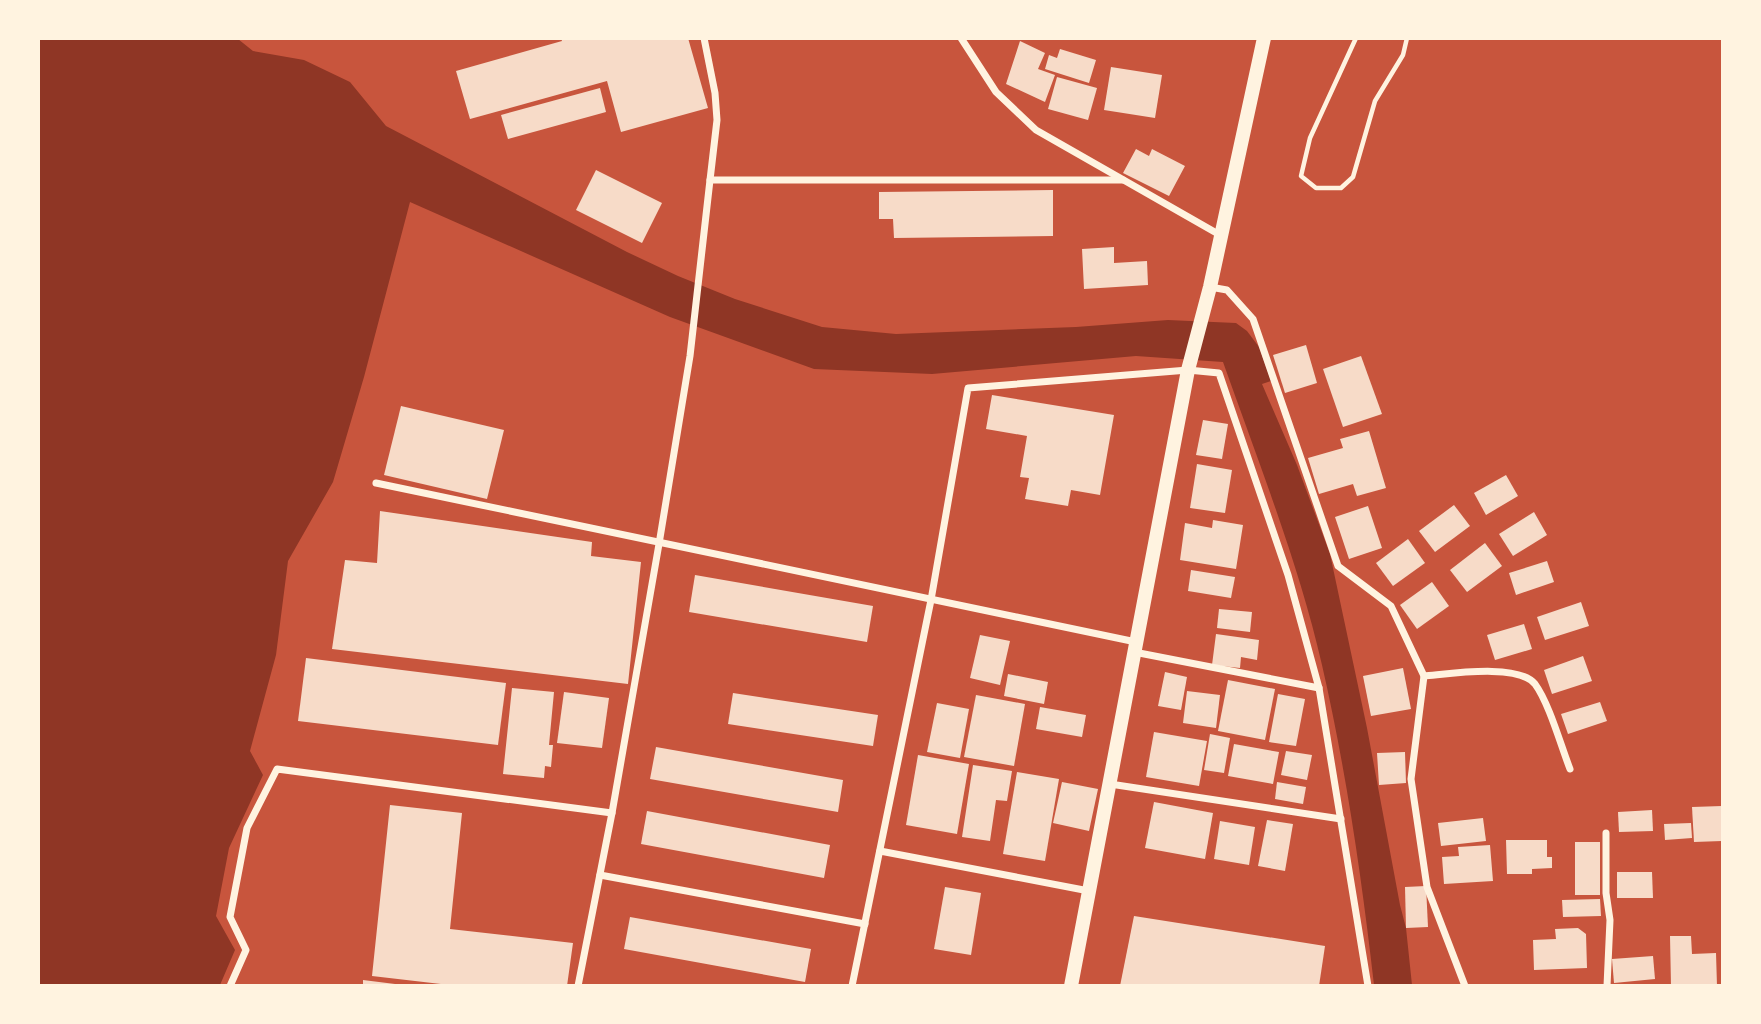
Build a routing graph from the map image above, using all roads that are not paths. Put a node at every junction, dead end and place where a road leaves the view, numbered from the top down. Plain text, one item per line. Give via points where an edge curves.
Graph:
1 (704, 38) edge
2 (961, 38) edge
3 (1264, 38) edge
4 (710, 180) junction
5 (1123, 180) junction
6 (1221, 235) junction
7 (1210, 287) junction
8 (1188, 370) junction
9 (376, 484) dead end
10 (659, 544) junction
11 (931, 600) junction
12 (1135, 647) junction
13 (1424, 676) junction
14 (1319, 688) junction
15 (1570, 769) dead end
16 (1109, 783) junction
17 (612, 813) junction
18 (1341, 819) junction
19 (1606, 833) dead end
20 (880, 851) junction
21 (600, 875) junction
22 (1089, 891) junction
23 (865, 924) junction
24 (230, 985) edge
25 (578, 985) edge
26 (852, 985) edge
27 (1071, 985) edge
28 (1368, 985) edge
29 (1465, 985) edge
30 (1607, 985) edge

1 - 4 street via 717,120
2 - 5 street via 996,92 1036,130
3 - 6 main road
4 - 5 street
4 - 10 street via 690,356
5 - 6 street
6 - 7 main road
7 - 8 main road
7 - 13 street via 1227,290 1253,319 1338,566 1391,606
8 - 11 street via 968,388
8 - 12 main road
8 - 14 street via 1219,373 1288,575
9 - 10 street
10 - 11 street
10 - 17 street
11 - 12 street
11 - 20 street
12 - 14 street
12 - 16 main road
13 - 15 street via 1508,672 1533,681
13 - 29 street via 1411,779 1427,887
14 - 18 street
16 - 18 street
16 - 22 main road
17 - 21 street
17 - 24 street via 277,769 247,828 230,917 246,950
18 - 28 street
19 - 30 street
20 - 22 street
20 - 23 street
21 - 23 street
21 - 25 street
22 - 27 main road
23 - 26 street

